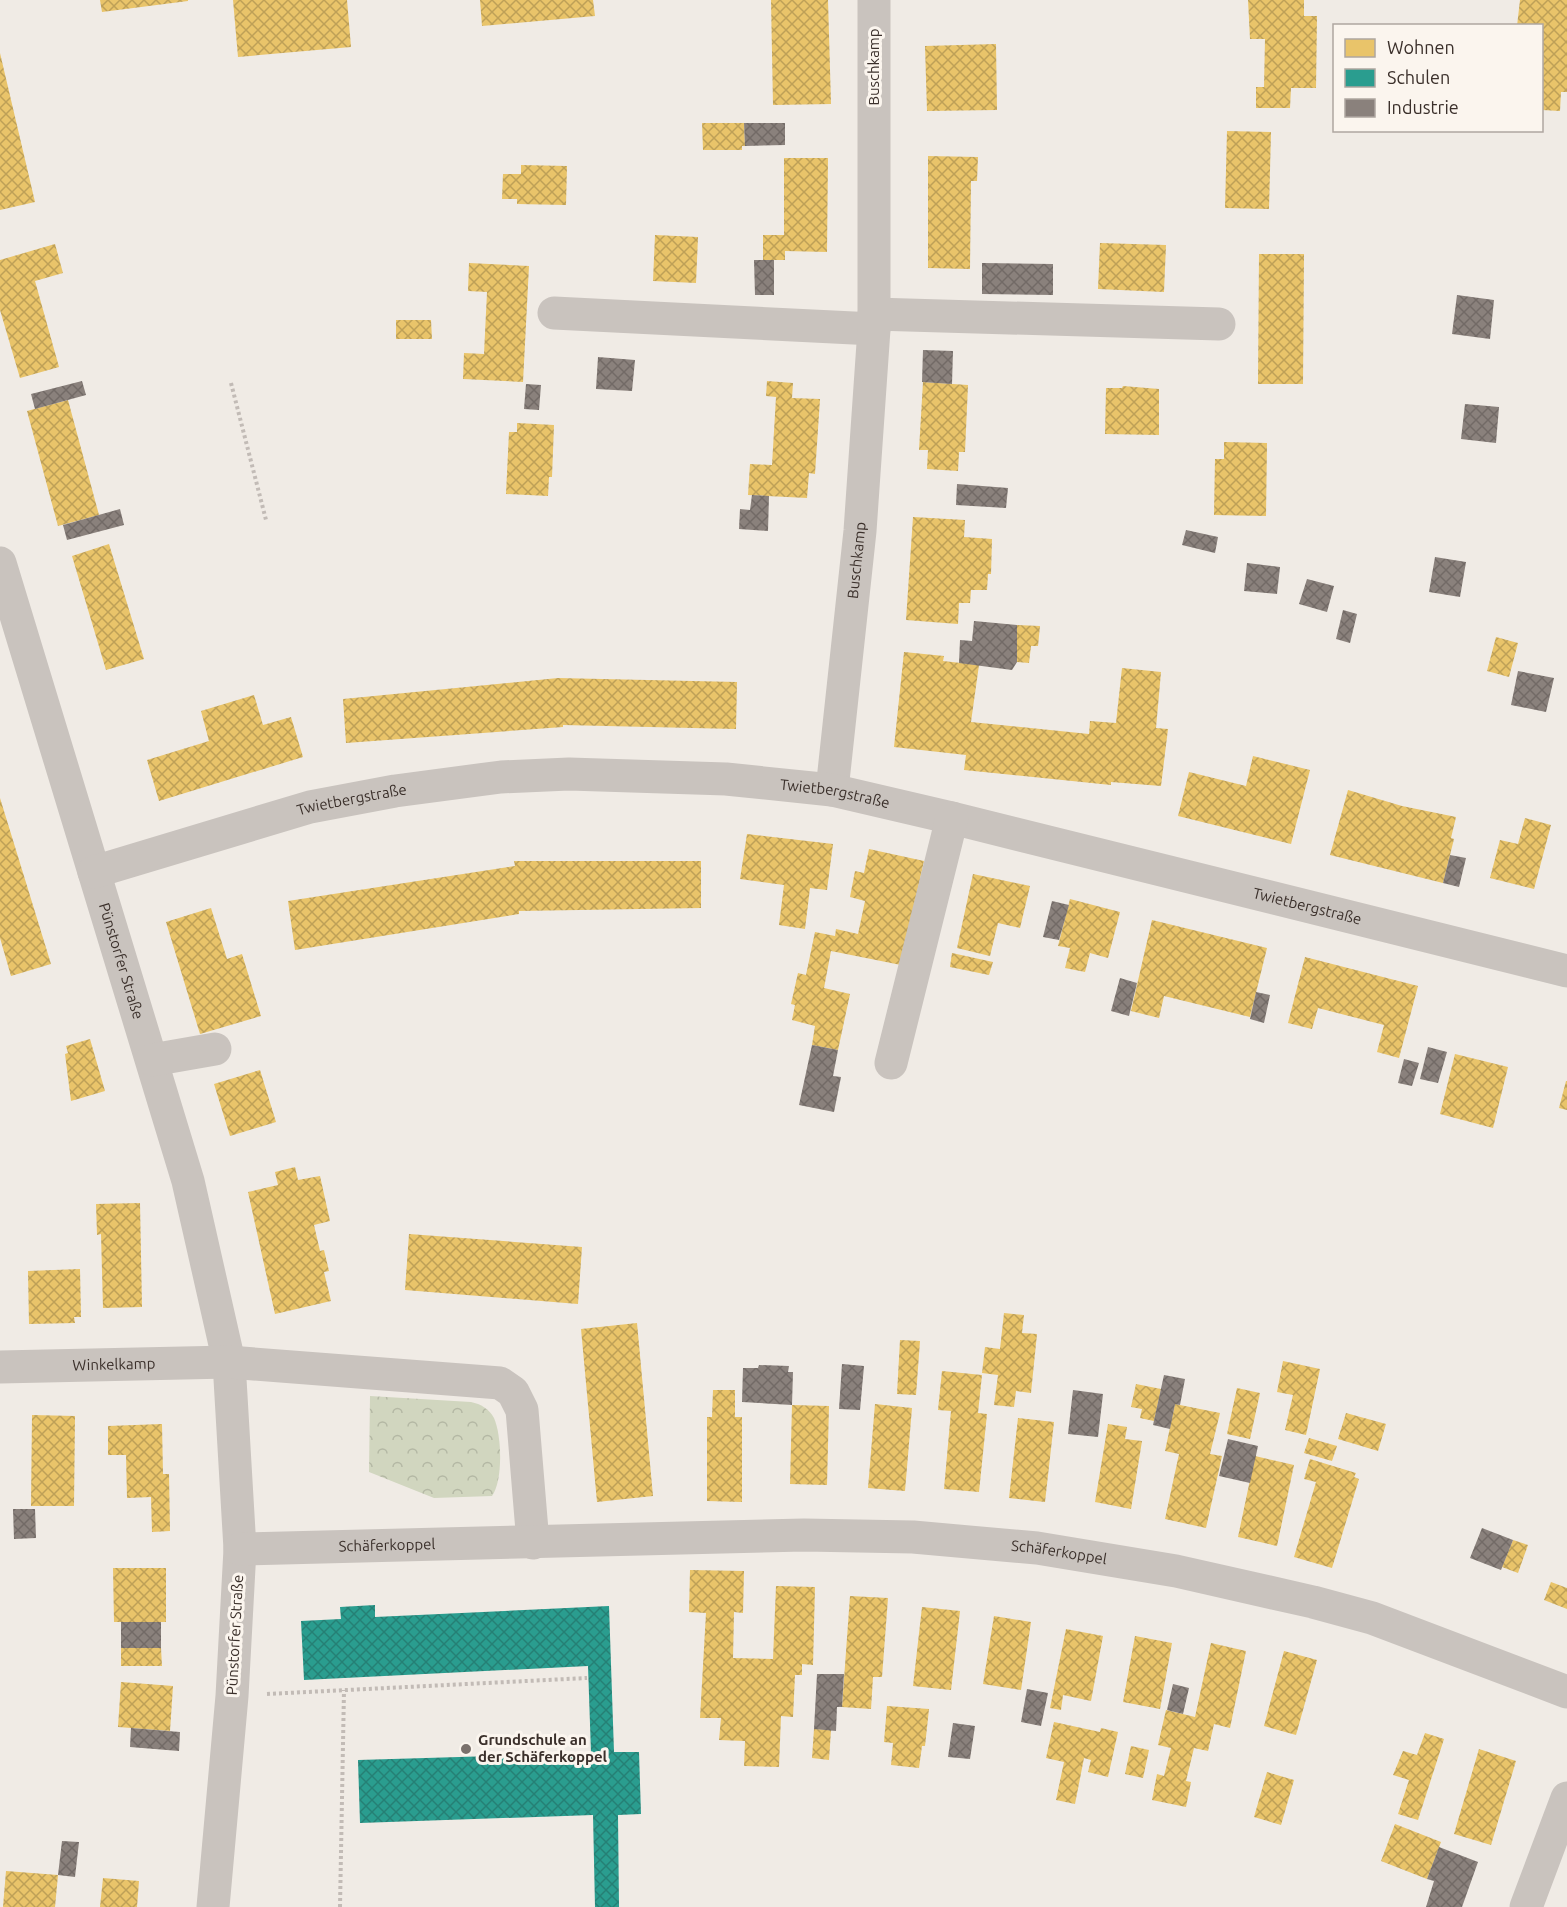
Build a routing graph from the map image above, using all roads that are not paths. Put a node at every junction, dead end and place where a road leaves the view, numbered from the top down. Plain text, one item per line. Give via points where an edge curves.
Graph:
1 (874, 0) edge
2 (554, 313) dead end
3 (874, 322) junction
4 (1219, 324) dead end
5 (0, 563) edge
6 (13, 659) edge
7 (832, 790) junction
8 (952, 818) junction
9 (94, 872) junction
10 (1567, 971) edge
11 (215, 1049) dead end
12 (152, 1060) junction
13 (891, 1062) dead end
14 (229, 1362) junction
15 (0, 1367) edge
16 (533, 1543) junction
17 (240, 1549) junction
18 (1567, 1692) edge
19 (1567, 1798) edge
20 (213, 1907) edge
21 (1526, 1907) edge

1 - 3 street, Buschkamp
2 - 3 street
3 - 4 street
3 - 7 street, Buschkamp via 860,531
5 - 6 street, Pünstorfer Straße
6 - 9 street, Pünstorfer Straße
7 - 8 street, Twietbergstraße
7 - 9 street, Twietbergstraße via 612,773 490,778 319,804
8 - 10 street, Twietbergstraße
8 - 13 street
9 - 12 street, Pünstorfer Straße
11 - 12 street
12 - 14 street, Pünstorfer Straße via 188,1181
14 - 15 street, Winkelkamp
14 - 16 street via 500,1383 513,1392 522,1410
14 - 17 street, Pünstorfer Straße
16 - 17 street, Schäferkoppel
16 - 18 street, Schäferkoppel via 867,1536 970,1542 1093,1556 1245,1585 1362,1615
17 - 20 street, Pünstorfer Straße via 232,1696
19 - 21 street

